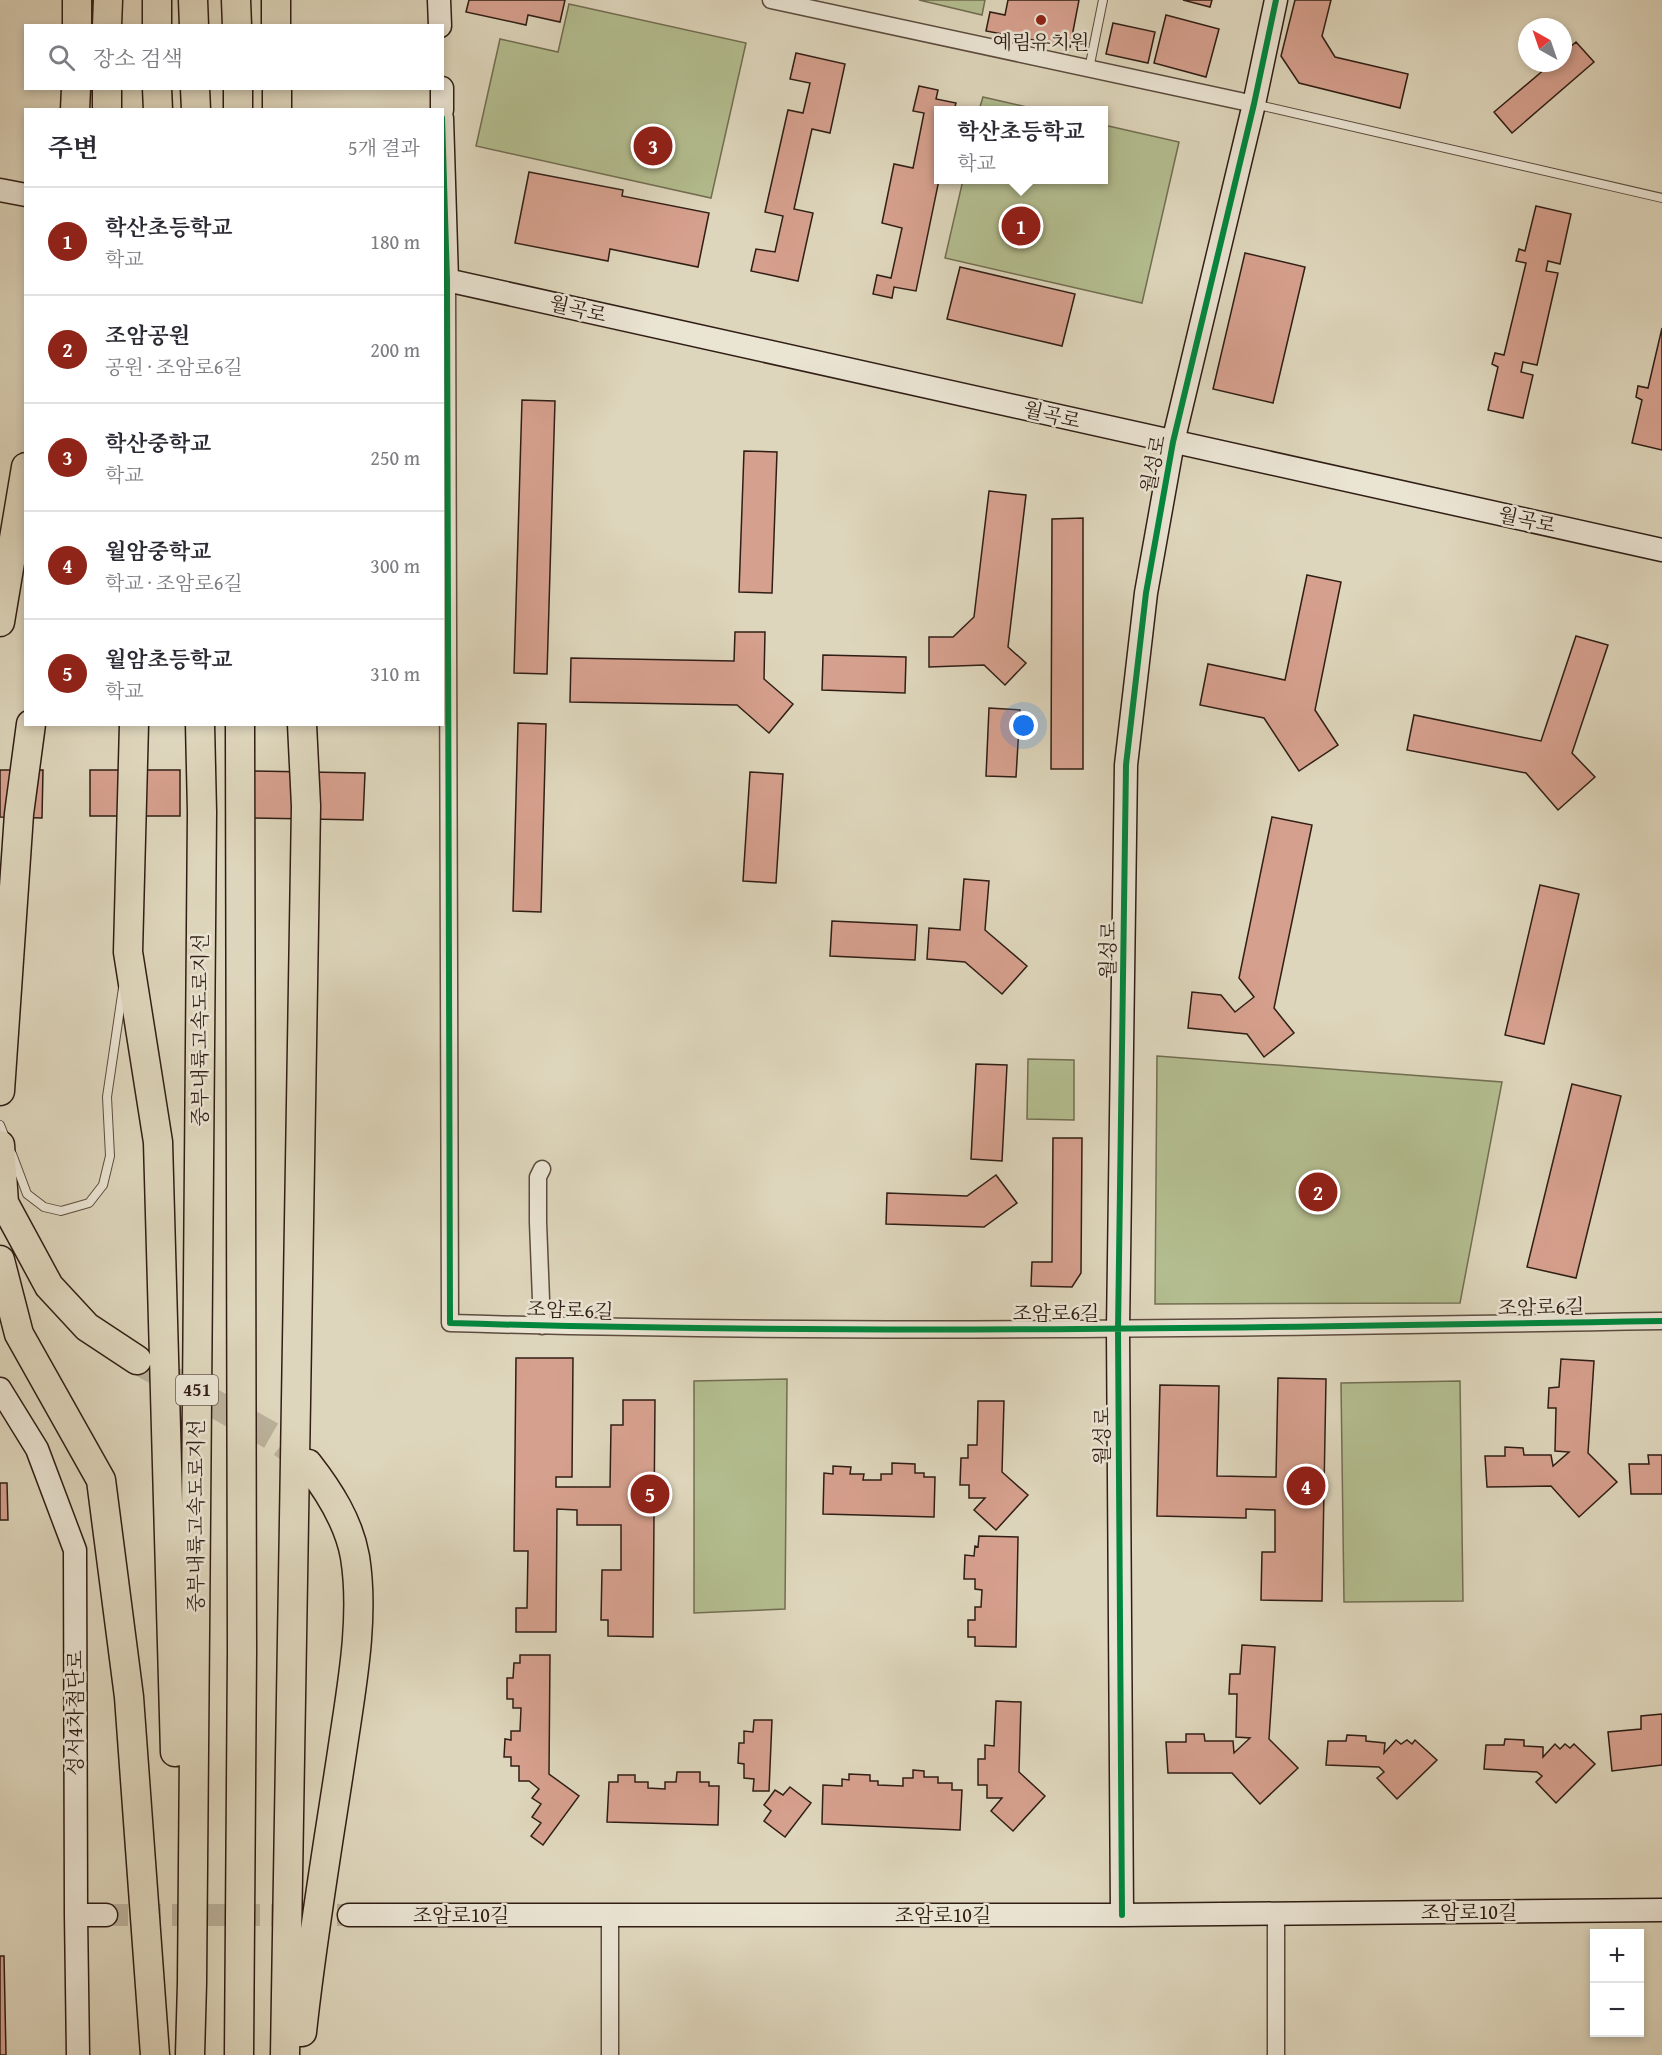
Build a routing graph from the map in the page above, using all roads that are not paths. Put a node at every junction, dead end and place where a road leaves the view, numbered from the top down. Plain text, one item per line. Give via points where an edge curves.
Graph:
1 (77, 0) edge
2 (108, 0) edge
3 (157, 0) edge
4 (193, 0) edge
5 (236, 0) edge
6 (276, 0) edge
7 (439, 0) edge
8 (771, 0) edge
9 (1104, 0) edge
10 (1276, 0) edge
11 (76, 24) edge
12 (107, 24) edge
13 (157, 24) edge
14 (194, 24) edge
15 (237, 24) edge
16 (276, 24) edge
17 (440, 24) edge
18 (1089, 69) junction
19 (76, 90) edge
20 (107, 90) edge
21 (157, 90) edge
22 (195, 90) edge
23 (238, 90) edge
24 (277, 90) edge
25 (442, 90) edge
26 (1254, 104) junction
27 (75, 108) edge
28 (107, 108) edge
29 (158, 108) edge
30 (196, 108) edge
31 (238, 108) edge
32 (277, 108) edge
33 (442, 108) edge
34 (0, 190) edge
35 (24, 195) edge
36 (1662, 198) edge
37 (444, 225) edge
38 (445, 279) edge
39 (1173, 442) junction
40 (24, 479) edge
41 (1662, 550) edge
42 (0, 622) edge
43 (31, 726) edge
44 (134, 726) edge
45 (200, 726) edge
46 (240, 726) edge
47 (302, 726) edge
48 (128, 952) junction
49 (0, 1091) edge
50 (0, 1125) edge
51 (0, 1145) edge
52 (542, 1169) dead end
53 (0, 1260) edge
54 (1662, 1321) edge
55 (542, 1326) junction
56 (1118, 1330) junction
57 (137, 1360) tunnel mouth
58 (0, 1389) edge
59 (308, 1464) tunnel mouth
60 (1662, 1910) edge
61 (1276, 1913) junction
62 (76, 1915) junction
63 (106, 1915) tunnel mouth
64 (349, 1915) tunnel mouth
65 (610, 1915) junction
66 (1122, 1915) junction
67 (192, 1983) junction
68 (78, 2055) edge
69 (155, 2055) edge
70 (190, 2055) edge
71 (239, 2055) edge
72 (285, 2055) edge
73 (299, 2055) edge
74 (610, 2055) edge
75 (1276, 2055) edge

1 - 11 highway
2 - 12 highway
3 - 13 highway
4 - 14 highway
5 - 15 highway
6 - 16 highway
7 - 17 street
8 - 18 street
9 - 18 lane
10 - 26 street, 월성로
18 - 26 street
19 - 27 highway
20 - 28 highway
21 - 29 highway
22 - 30 highway
23 - 31 highway
24 - 32 highway
25 - 33 street
26 - 36 lane
26 - 39 street, 월성로
34 - 35 street
37 - 38 street
38 - 39 street, 월곡로
38 - 55 street, 조암로6길 via 450,1323
39 - 41 street, 월곡로
39 - 56 street, 월성로 via 1146,593 1126,765
40 - 42 highway
43 - 49 highway via 19,814
44 - 48 highway
45 - 67 highway, 중부내륙고속도로지선 / 451
46 - 71 highway, 중부내륙고속도로지선 / 451
47 - 72 highway via 306,806
48 - 50 lane via 107,1097 110,1156 103,1185 89,1203 61,1211 44,1207 27,1194
48 - 67 highway via 158,1142 177,1825
51 - 57 highway via 4,1203 49,1286 87,1327
52 - 55 street via 538,1177 538,1222
53 - 69 highway via 19,1334 101,1480 129,1697
54 - 56 street, 조암로6길
55 - 56 street, 조암로6길
56 - 66 street, 월성로
58 - 62 street, 성서4차첨단로 via 37,1449 75,1550
59 - 73 highway via 344,1522 355,1556 358,1606 353,1675
60 - 61 street, 조암로10길
61 - 66 street, 조암로10길
61 - 75 street
62 - 63 street
62 - 68 street, 성서4차첨단로
64 - 65 street, 조암로10길
65 - 66 street, 조암로10길
65 - 74 street
67 - 70 highway, 중부내륙고속도로지선 / 451

